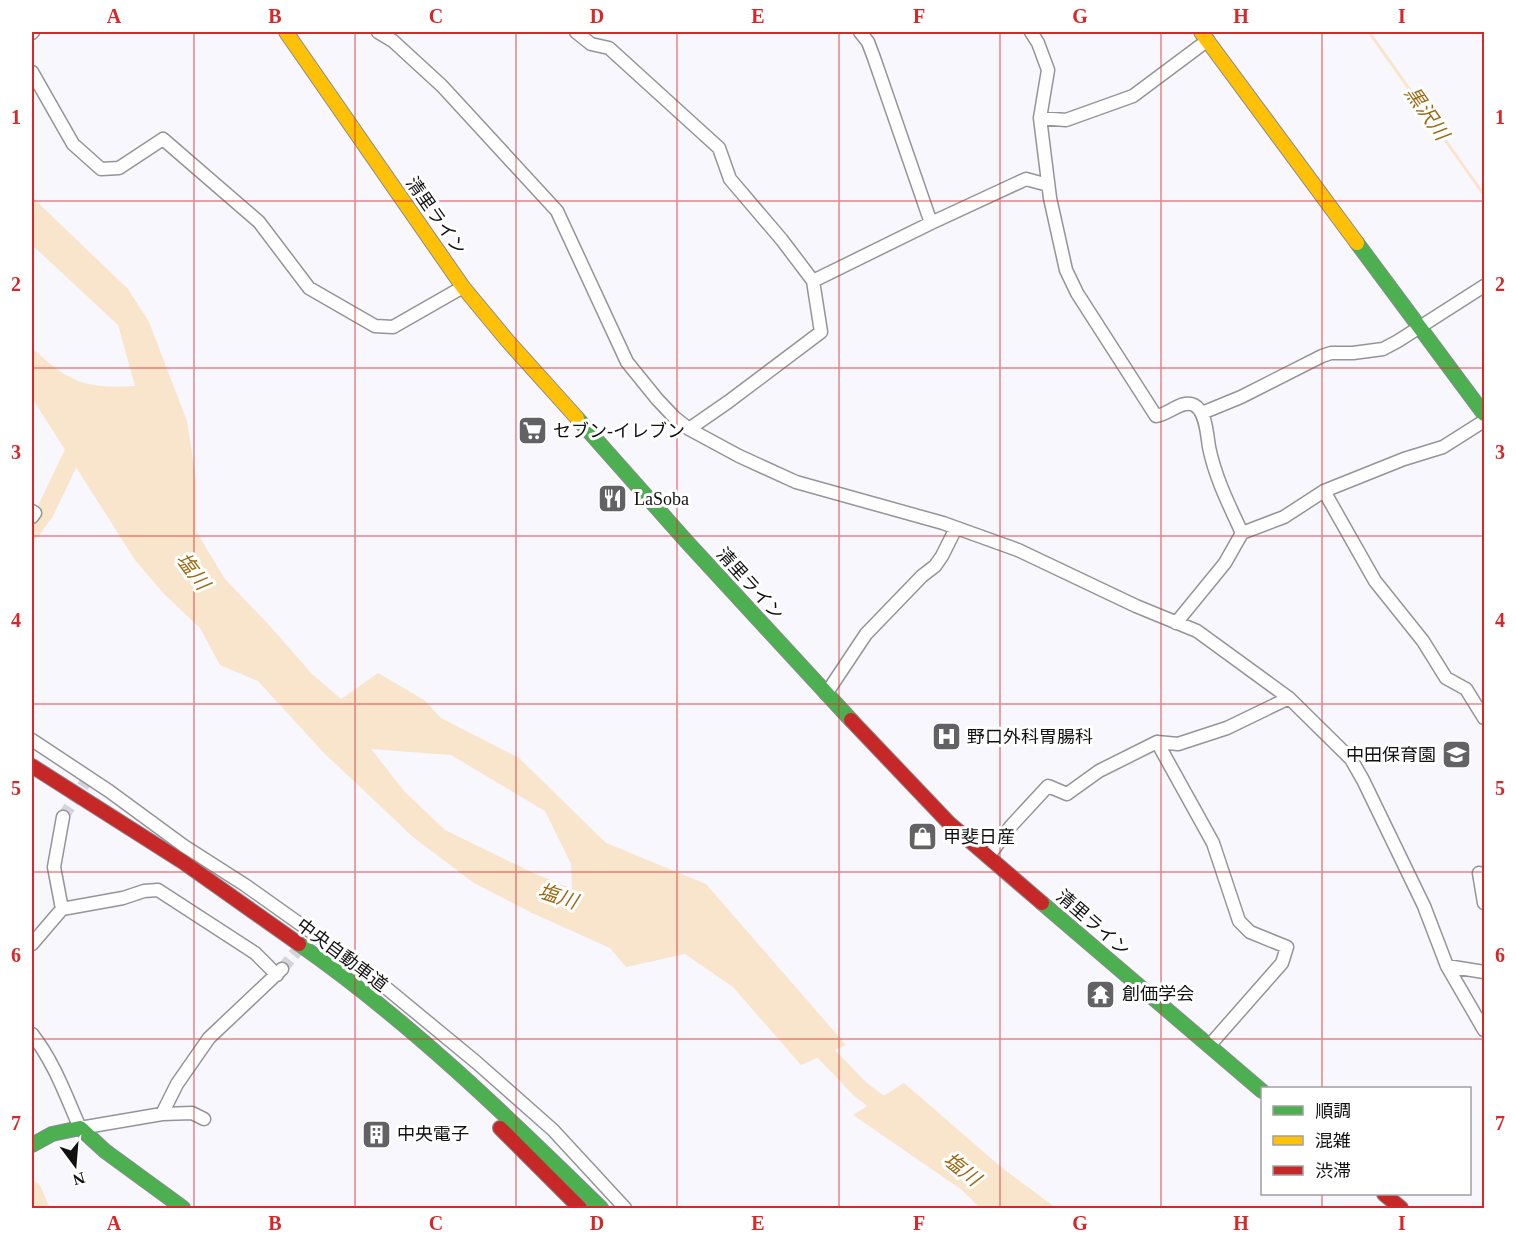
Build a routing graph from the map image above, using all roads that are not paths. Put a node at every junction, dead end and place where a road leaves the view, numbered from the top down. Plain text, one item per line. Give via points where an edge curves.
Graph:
1 (286, 32) edge
2 (378, 32) edge
3 (576, 32) edge
4 (860, 32) edge
5 (1030, 32) edge
6 (1204, 36) edge
7 (32, 72) edge
8 (1041, 118) junction
9 (1048, 185) junction
10 (931, 223) junction
11 (813, 281) junction
12 (1485, 286) edge
13 (463, 287) junction
14 (1419, 328) junction
15 (1202, 413) junction
16 (1485, 414) edge
17 (1485, 421) edge
18 (689, 429) junction
19 (1324, 491) junction
20 (32, 511) edge
21 (32, 517) edge
22 (956, 528) junction
23 (1242, 533) junction
24 (1176, 623) junction
25 (826, 694) junction
26 (1289, 698) junction
27 (1485, 718) edge
28 (32, 740) edge
29 (1157, 742) junction
30 (34, 767) edge
31 (60, 801) dead end
32 (79, 813) dead end
33 (63, 817) tunnel mouth
34 (988, 857) junction
35 (1479, 873) dead end
36 (1485, 903) edge
37 (62, 909) junction
38 (32, 945) edge
39 (1447, 966) junction
40 (1485, 972) edge
41 (1485, 1030) edge
42 (32, 1034) edge
43 (1209, 1046) junction
44 (1261, 1089) edge
45 (469, 1101) dead end
46 (162, 1114) junction
47 (204, 1119) dead end
48 (80, 1128) junction
49 (32, 1145) edge
50 (1385, 1195) edge
51 (183, 1209) edge
52 (580, 1209) edge
53 (601, 1209) edge
54 (626, 1209) edge
55 (1401, 1209) edge

1 - 13 main road, 清里ライン
2 - 18 street via 442,86 557,211 627,362 657,399
3 - 11 street via 591,44 609,48 719,148 730,179
4 - 10 street via 874,58
5 - 8 street via 1048,70
6 - 8 street via 1133,96 1066,120
6 - 14 main road
7 - 13 street via 73,144 101,169 119,168 163,139 259,222 309,288 375,326 393,327
8 - 9 street
9 - 10 street via 1026,179
9 - 15 street via 1066,270 1156,416 1185,404 1194,405
10 - 11 street
11 - 18 street via 821,332
12 - 14 street
13 - 25 main road, 清里ライン
14 - 15 street via 1383,349 1322,356
14 - 16 main road
15 - 23 street via 1213,467
17 - 19 street via 1443,447
18 - 22 street via 796,482
19 - 23 street via 1284,517
19 - 27 street via 1375,581 1423,641 1446,678 1466,689
20 - 21 street
22 - 24 street via 1018,550
22 - 25 street via 935,566 866,634
23 - 24 street via 1225,563
24 - 26 street via 1197,631
25 - 34 main road, 清里ライン via 936,810
26 - 29 street via 1227,728 1178,744
26 - 39 street via 1351,759 1424,906
28 - 54 street via 362,968 553,1130
29 - 34 street via 1099,771 1067,794 1048,786
29 - 43 street via 1213,843 1239,921 1250,932 1287,947 1282,963
30 - 53 main road, 中央自動車道 via 183,862 310,951 506,1114
31 - 32 main road
33 - 37 street via 54,867
34 - 43 main road, 清里ライン
35 - 36 street
37 - 38 street
37 - 46 street via 158,890 279,972 209,1038 177,1084
39 - 40 street
39 - 41 street
42 - 48 street via 57,1075
43 - 44 main road, 清里ライン
45 - 52 main road
46 - 47 street via 192,1113
46 - 48 street
48 - 49 main road via 52,1134
48 - 51 main road
50 - 55 main road

